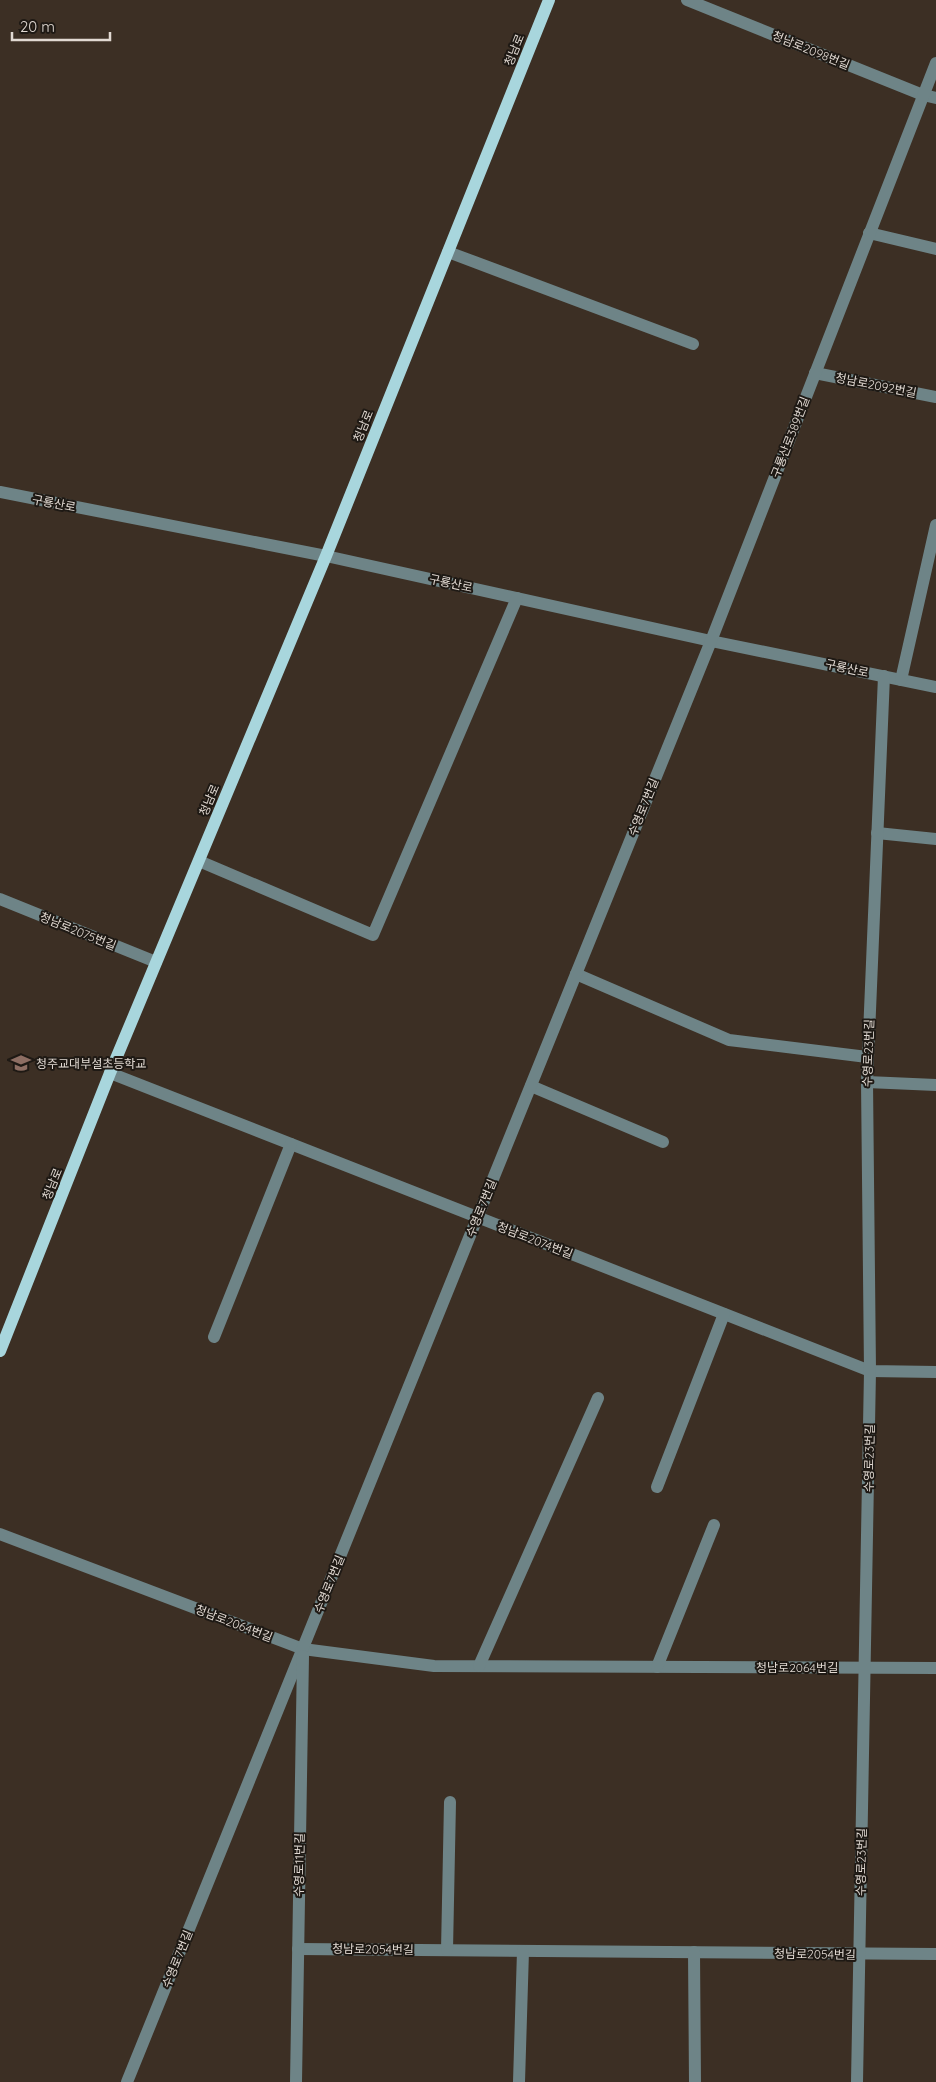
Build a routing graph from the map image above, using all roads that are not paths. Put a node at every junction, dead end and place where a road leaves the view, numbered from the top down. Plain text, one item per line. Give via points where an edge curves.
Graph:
1 (549, 0) edge
2 (687, 0) edge
3 (936, 63) edge
4 (923, 95) junction
5 (936, 98) edge
6 (869, 233) junction
7 (936, 249) edge
8 (448, 252) junction
9 (693, 344) dead end
10 (815, 373) junction
11 (936, 397) edge
12 (0, 492) edge
13 (936, 525) edge
14 (326, 556) junction
15 (517, 598) junction
16 (711, 641) junction
17 (884, 676) junction
18 (901, 680) junction
19 (936, 687) edge
20 (877, 833) junction
21 (936, 839) edge
22 (199, 861) junction
23 (0, 899) edge
24 (156, 962) junction
25 (576, 974) junction
26 (867, 1057) junction
27 (110, 1073) junction
28 (866, 1082) junction
29 (936, 1085) edge
30 (531, 1086) junction
31 (663, 1142) dead end
32 (291, 1144) junction
33 (477, 1217) junction
34 (724, 1314) junction
35 (214, 1337) dead end
36 (0, 1351) edge
37 (870, 1371) junction
38 (936, 1372) edge
39 (598, 1398) dead end
40 (657, 1487) dead end
41 (714, 1526) dead end
42 (0, 1534) edge
43 (303, 1649) junction
44 (479, 1666) junction
45 (657, 1667) junction
46 (864, 1667) junction
47 (936, 1668) edge
48 (450, 1802) dead end
49 (298, 1948) junction
50 (447, 1950) junction
51 (523, 1951) junction
52 (694, 1952) junction
53 (859, 1954) junction
54 (936, 1954) edge
55 (127, 2082) edge
56 (296, 2082) edge
57 (519, 2082) edge
58 (695, 2082) edge
59 (857, 2082) edge

1 - 8 main road, 청남로
2 - 4 street, 청남로2098번길
3 - 4 street, 구룡산로389번길
4 - 5 street, 청남로2098번길
4 - 6 street, 구룡산로389번길
6 - 7 street
6 - 10 street, 구룡산로389번길
8 - 9 street
8 - 14 main road, 청남로
10 - 11 street, 청남로2092번길
10 - 16 street, 구룡산로389번길
12 - 14 street, 구룡산로
13 - 18 street
14 - 15 street, 구룡산로
14 - 22 main road, 청남로
15 - 16 street, 구룡산로
15 - 22 street via 373,935
16 - 17 street, 구룡산로
16 - 25 street, 수영로7번길
17 - 18 street, 구룡산로
17 - 20 street, 수영로23번길
18 - 19 street, 구룡산로
20 - 21 street
20 - 26 street, 수영로23번길
22 - 24 main road, 청남로
23 - 24 street, 청남로2075번길
24 - 27 main road, 청남로
25 - 26 street via 729,1040
25 - 30 street, 수영로7번길
26 - 28 street, 수영로23번길
27 - 32 street, 청남로2074번길
27 - 36 main road, 청남로
28 - 29 street
28 - 37 street, 수영로23번길
30 - 31 street
30 - 33 street, 수영로7번길
32 - 33 street, 청남로2074번길
32 - 35 street
33 - 34 street, 청남로2074번길
33 - 43 street, 수영로7번길
34 - 37 street, 청남로2074번길
34 - 40 street
37 - 38 street, 청남로2074번길
37 - 46 street, 수영로23번길
39 - 44 street
41 - 45 street
42 - 43 street, 청남로2064번길
43 - 44 street, 청남로2064번길 via 434,1666
43 - 49 street, 수영로11번길
43 - 55 street, 수영로7번길
44 - 45 street, 청남로2064번길
45 - 46 street, 청남로2064번길
46 - 47 street, 청남로2064번길
46 - 53 street, 수영로23번길
48 - 50 street
49 - 50 street, 청남로2054번길
49 - 56 street, 수영로11번길
50 - 51 street, 청남로2054번길
51 - 52 street, 청남로2054번길
51 - 57 street
52 - 53 street, 청남로2054번길
52 - 58 street
53 - 54 street, 청남로2054번길
53 - 59 street, 수영로23번길

